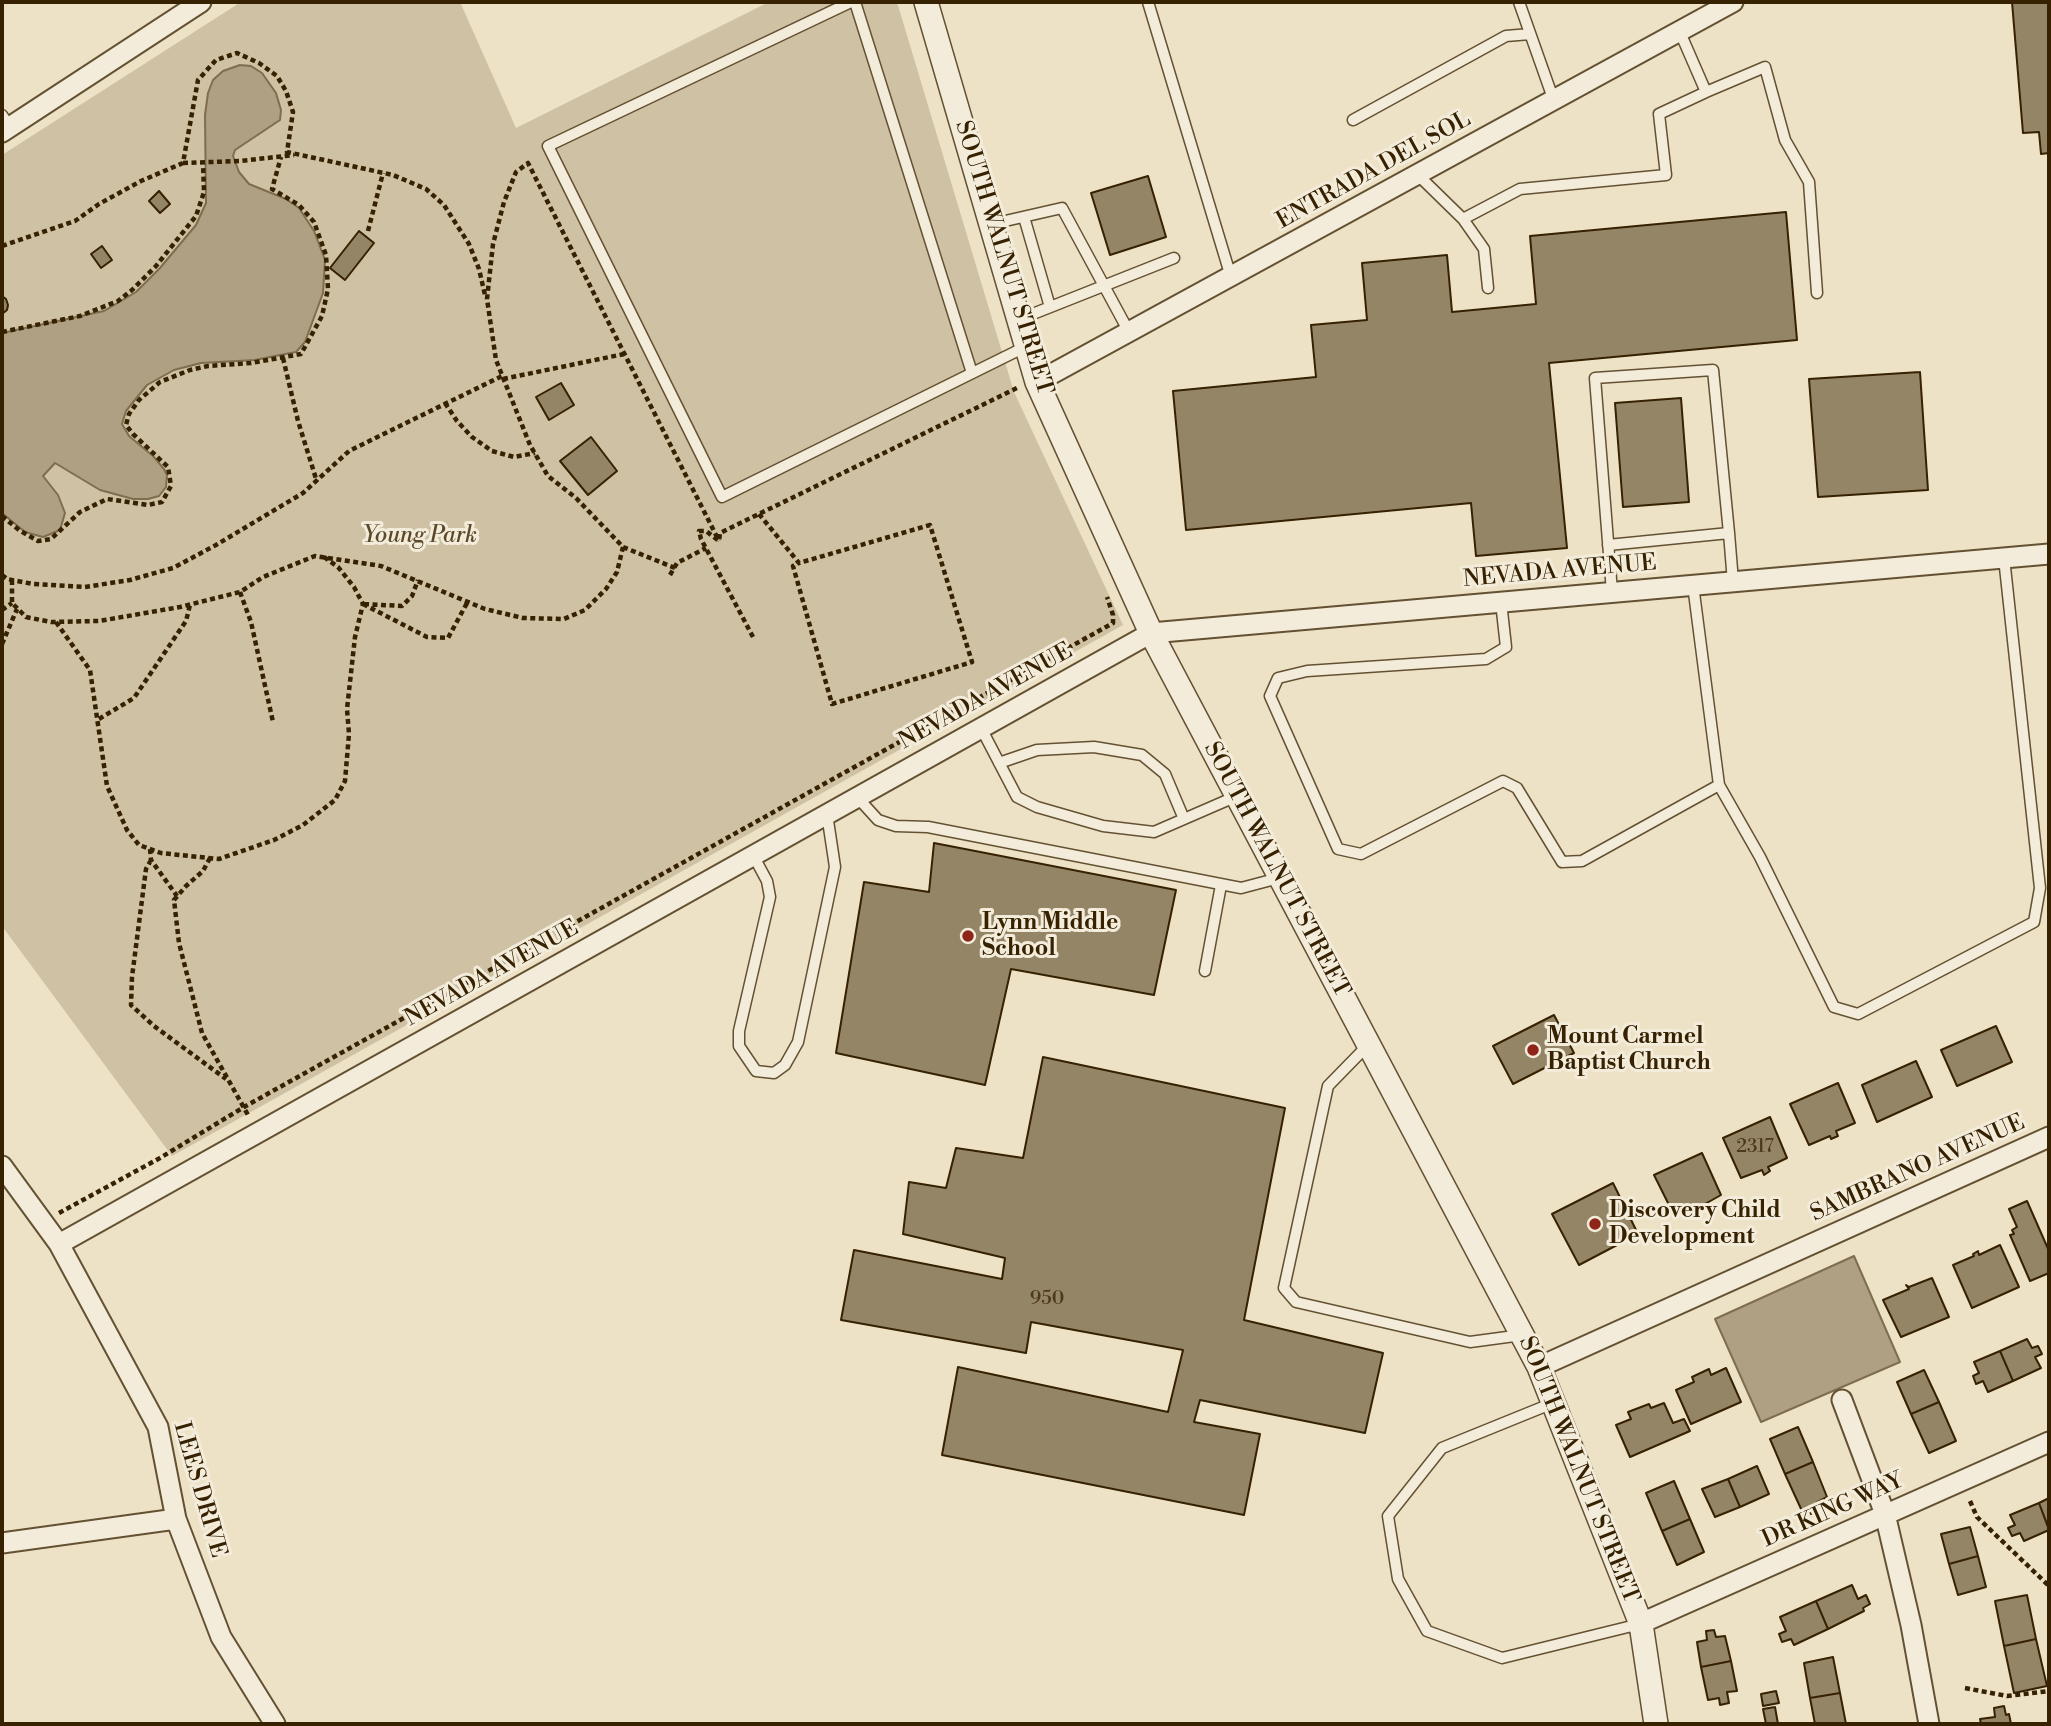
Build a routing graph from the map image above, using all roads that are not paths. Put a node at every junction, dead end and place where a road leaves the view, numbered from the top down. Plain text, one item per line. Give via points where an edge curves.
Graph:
1 (201, 2) edge
2 (853, 2) edge
3 (926, 2) edge
4 (1148, 2) edge
5 (1519, 2) edge
6 (1733, 2) edge
7 (1679, 30) junction
8 (1530, 34) junction
9 (1706, 92) junction
10 (1554, 101) junction
11 (1353, 120) dead end
12 (4, 125) edge
13 (1418, 175) junction
14 (1024, 217) junction
15 (1464, 219) junction
16 (991, 224) junction
17 (1174, 258) dead end
18 (1231, 276) junction
19 (1104, 286) junction
20 (1488, 288) dead end
21 (1817, 293) dead end
22 (1050, 307) junction
23 (1019, 320) junction
24 (1129, 332) junction
25 (1027, 346) junction
26 (972, 373) junction
27 (1037, 380) junction
28 (1729, 533) junction
29 (1608, 545) junction
30 (2049, 554) edge
31 (2004, 558) junction
32 (1733, 582) junction
33 (1693, 585) junction
34 (1612, 592) junction
35 (1501, 602) junction
36 (1150, 633) junction
37 (981, 728) junction
38 (999, 763) junction
39 (1719, 785) junction
40 (1237, 796) junction
41 (857, 797) junction
42 (827, 814) junction
43 (1184, 819) junction
44 (753, 855) junction
45 (1280, 878) junction
46 (1221, 885) junction
47 (1205, 971) dead end
48 (1369, 1045) junction
49 (2049, 1137) edge
50 (2, 1166) edge
51 (59, 1244) junction
52 (1522, 1334) junction
53 (1539, 1367) junction
54 (1842, 1399) dead end
55 (1554, 1403) junction
56 (2049, 1442) edge
57 (1885, 1514) junction
58 (176, 1519) junction
59 (2, 1543) edge
60 (1639, 1624) junction
61 (275, 1724) edge
62 (1656, 1724) edge
63 (1929, 1724) edge

1 - 12 street
2 - 26 lane
2 - 26 lane via 548,146 722,497
3 - 16 street, SOUTH WALNUT STREET
4 - 18 lane
5 - 8 lane
6 - 7 street, ENTRADA DEL SOL
7 - 9 lane
7 - 10 street, ENTRADA DEL SOL
8 - 10 lane
8 - 11 lane via 1506,36
9 - 15 lane via 1659,114 1666,175 1520,189
9 - 21 lane via 1765,68 1785,141 1809,183
10 - 13 street, ENTRADA DEL SOL
13 - 15 lane
13 - 18 street, ENTRADA DEL SOL
14 - 16 lane
14 - 19 lane via 1062,208
14 - 22 lane
15 - 20 lane via 1484,249
16 - 23 street, SOUTH WALNUT STREET
17 - 19 lane
18 - 24 street, ENTRADA DEL SOL
19 - 22 lane
19 - 24 lane
22 - 23 lane
23 - 25 street, SOUTH WALNUT STREET
24 - 27 street, ENTRADA DEL SOL
25 - 26 lane
25 - 27 street, SOUTH WALNUT STREET
27 - 36 street, SOUTH WALNUT STREET
28 - 29 lane
28 - 29 lane via 1713,370 1595,378
28 - 32 lane
29 - 34 lane
30 - 31 street, NEVADA AVENUE
31 - 32 street, NEVADA AVENUE
31 - 39 lane via 2040,888 2034,922 1858,1014 1834,1007 1760,856
32 - 33 street, NEVADA AVENUE
33 - 34 street, NEVADA AVENUE
33 - 39 lane
34 - 35 street, NEVADA AVENUE
35 - 36 street, NEVADA AVENUE
35 - 39 lane via 1506,647 1486,659 1307,671 1278,678 1270,696 1338,849 1361,854 1503,781 1517,788 1562,862 1582,861
36 - 37 street, NEVADA AVENUE
36 - 40 street, SOUTH WALNUT STREET
37 - 38 lane
37 - 41 street, NEVADA AVENUE
38 - 43 lane via 1017,797 1037,807 1103,826 1154,832
38 - 43 lane via 1037,750 1094,747 1142,755 1165,774
40 - 43 lane
40 - 45 street, SOUTH WALNUT STREET
41 - 42 street, NEVADA AVENUE
41 - 46 lane via 878,820 896,826 928,827
42 - 44 street, NEVADA AVENUE
42 - 44 lane via 835,867 798,1042 785,1066 774,1073 757,1071 738,1046 770,897
44 - 51 street, NEVADA AVENUE
45 - 46 lane via 1241,888
45 - 48 street, SOUTH WALNUT STREET
46 - 47 lane
48 - 52 street, SOUTH WALNUT STREET
48 - 52 lane via 1328,1086 1284,1288 1296,1302 1470,1342
49 - 53 street, SAMBRANO AVENUE
50 - 51 street, LEES DRIVE
51 - 58 street, LEES DRIVE via 158,1427
52 - 53 street, SOUTH WALNUT STREET
53 - 55 street, SOUTH WALNUT STREET
54 - 57 street
55 - 60 street, SOUTH WALNUT STREET
55 - 60 lane via 1442,1448 1388,1516 1398,1579 1427,1631 1502,1658
56 - 57 street, DR KING WAY
57 - 60 street, DR KING WAY
57 - 63 street
58 - 59 street
58 - 61 street, LEES DRIVE via 221,1637
60 - 62 street, SOUTH WALNUT STREET

